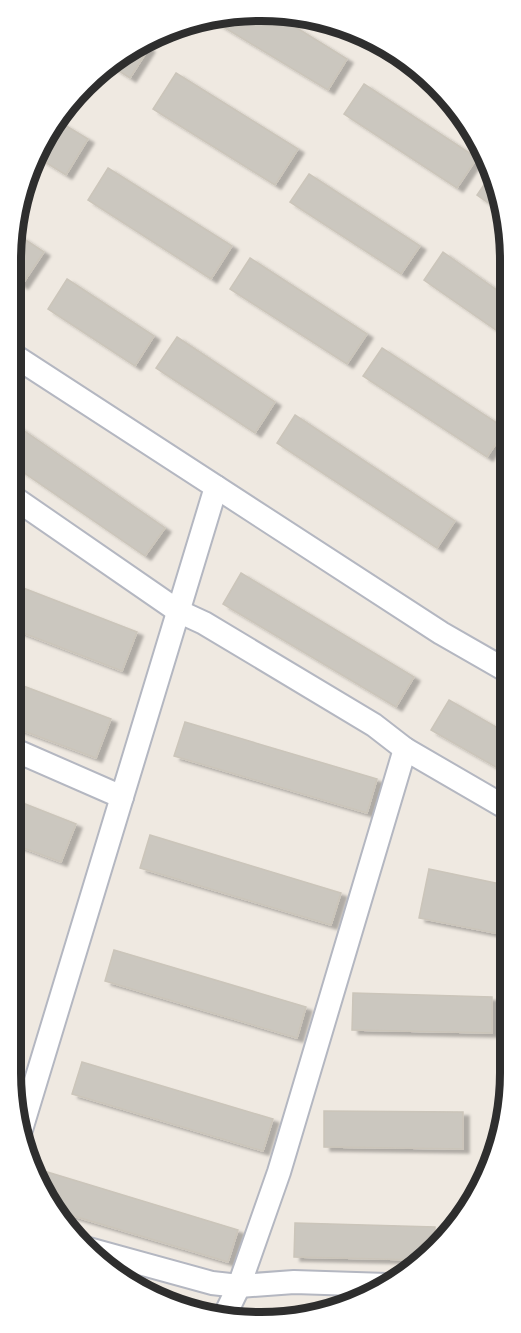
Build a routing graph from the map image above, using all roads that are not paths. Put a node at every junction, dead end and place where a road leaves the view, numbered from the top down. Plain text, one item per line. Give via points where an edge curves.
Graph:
1 (21, 359) edge
2 (216, 487) junction
3 (21, 503) edge
4 (178, 611) junction
5 (500, 667) edge
6 (405, 749) junction
7 (21, 753) edge
8 (122, 797) junction
9 (500, 804) edge
10 (25, 1115) edge
11 (103, 1253) edge
12 (371, 1284) edge
13 (239, 1286) junction
14 (228, 1310) edge

1 - 2 street
2 - 4 street
2 - 5 street
3 - 4 street
4 - 6 street via 374,724
4 - 8 street
6 - 9 street
6 - 13 street via 279,1172
7 - 8 street
8 - 10 street
11 - 13 street via 212,1283
12 - 13 street via 294,1282
13 - 14 street

